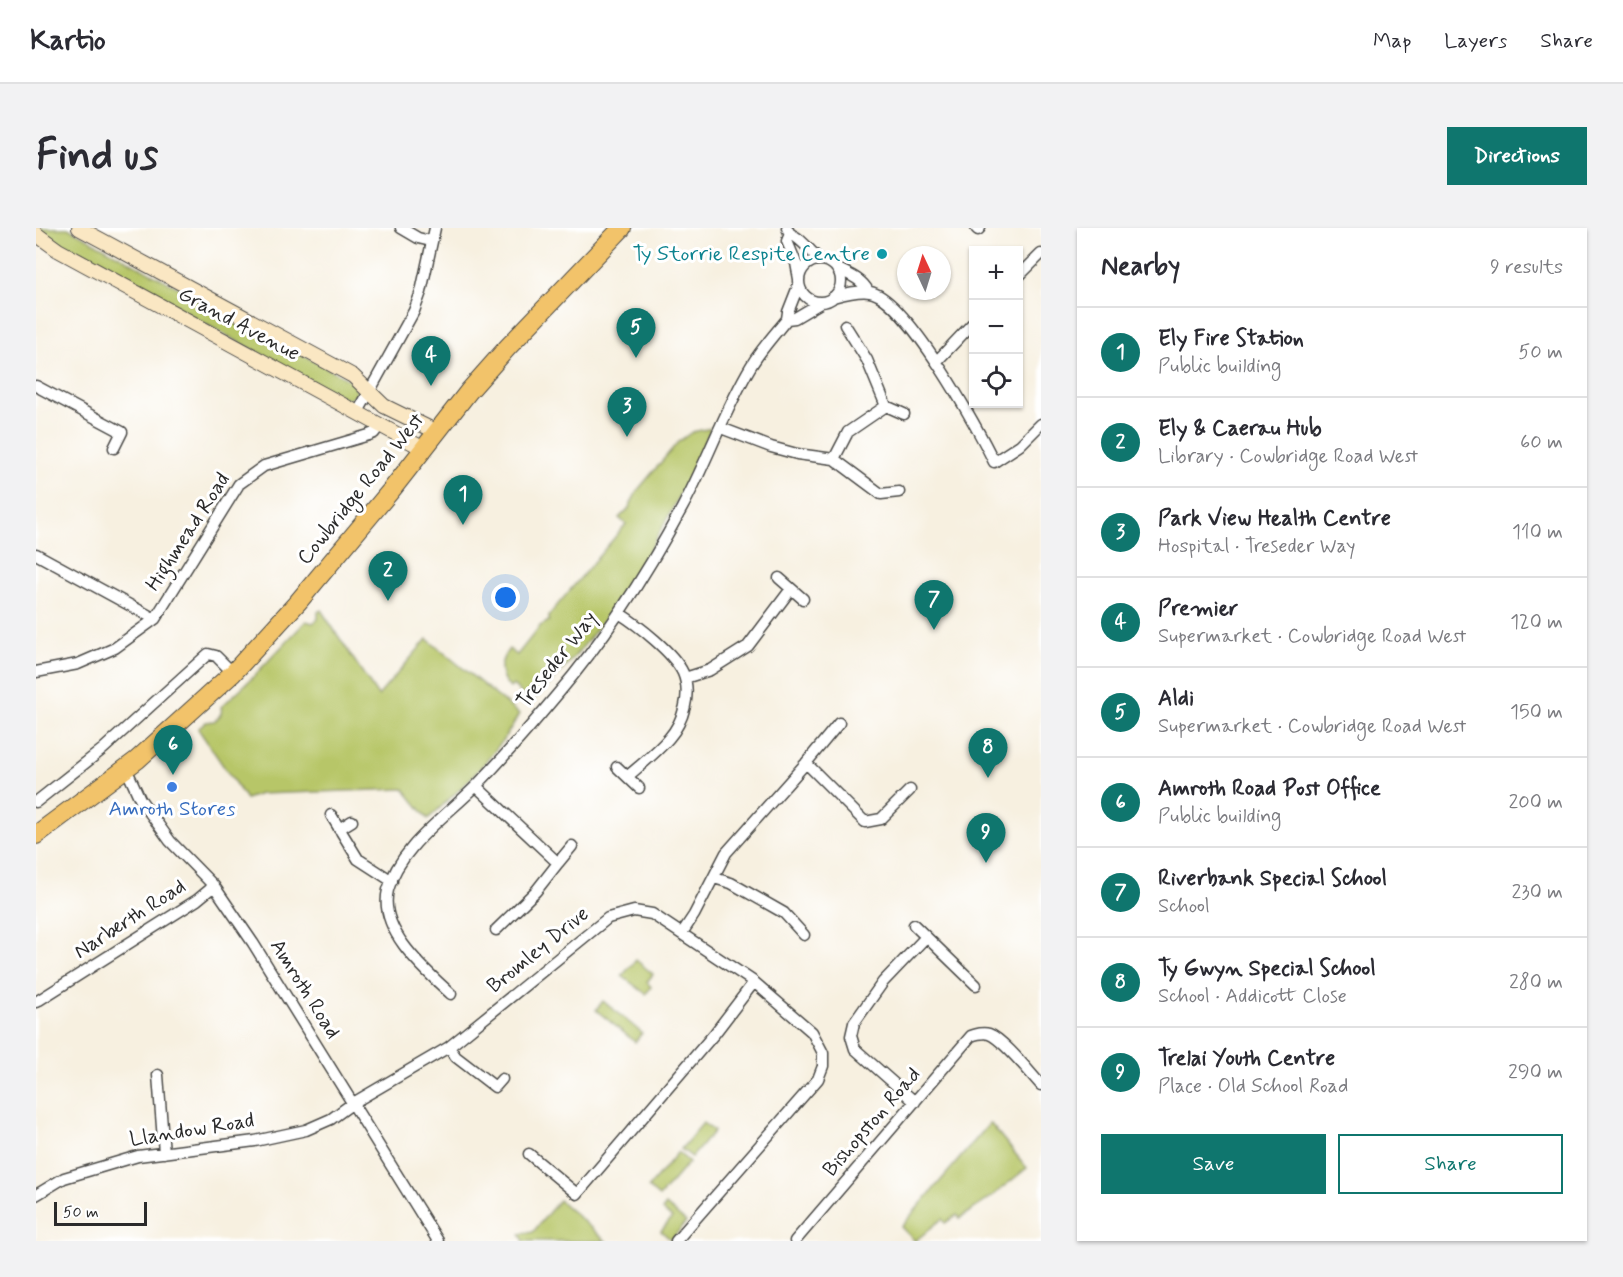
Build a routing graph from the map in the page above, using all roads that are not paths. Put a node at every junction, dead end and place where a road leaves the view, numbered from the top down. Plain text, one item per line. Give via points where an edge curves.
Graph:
1 (79, 228) edge
2 (401, 228) edge
3 (435, 228) edge
4 (622, 228) edge
5 (789, 231) edge
6 (36, 234) edge
7 (431, 241) junction
8 (1041, 254) edge
9 (820, 260) junction
10 (836, 268) junction
11 (1023, 272) edge
12 (799, 281) junction
13 (868, 291) junction
14 (828, 299) junction
15 (787, 319) junction
16 (845, 325) dead end
17 (969, 327) edge
18 (937, 361) junction
19 (36, 386) edge
20 (370, 392) junction
21 (886, 406) junction
22 (358, 412) junction
23 (904, 414) dead end
24 (380, 424) junction
25 (1041, 424) edge
26 (721, 428) junction
27 (437, 432) junction
28 (114, 448) dead end
29 (424, 448) junction
30 (834, 459) junction
31 (899, 492) dead end
32 (880, 494) junction
33 (877, 506) dead end
34 (36, 554) edge
35 (779, 578) dead end
36 (791, 589) junction
37 (803, 599) dead end
38 (619, 613) junction
39 (155, 619) junction
40 (36, 672) edge
41 (233, 674) junction
42 (685, 678) junction
43 (840, 723) dead end
44 (806, 763) junction
45 (617, 767) dead end
46 (124, 769) junction
47 (628, 776) junction
48 (476, 786) junction
49 (639, 788) dead end
50 (910, 790) dead end
51 (36, 802) edge
52 (331, 815) dead end
53 (352, 821) dead end
54 (339, 829) junction
55 (36, 835) edge
56 (572, 846) dead end
57 (558, 863) junction
58 (714, 878) junction
59 (392, 881) junction
60 (214, 886) junction
61 (914, 925) dead end
62 (496, 930) dead end
63 (682, 933) junction
64 (804, 935) dead end
65 (925, 938) junction
66 (754, 982) junction
67 (976, 985) dead end
68 (451, 994) dead end
69 (36, 1002) edge
70 (449, 1047) junction
71 (158, 1075) dead end
72 (502, 1078) dead end
73 (1041, 1085) edge
74 (915, 1102) junction
75 (353, 1103) junction
76 (164, 1153) junction
77 (529, 1154) dead end
78 (36, 1195) edge
79 (438, 1241) edge
80 (676, 1241) edge
81 (795, 1241) edge

1 - 20 street, Grand Avenue via 353,376
2 - 7 street
3 - 7 street
4 - 27 highway, Cowbridge Road West via 508,347
5 - 9 street
5 - 12 street via 787,241
6 - 22 street, Grand Avenue via 58,250
7 - 20 street via 414,311
8 - 11 street
9 - 10 street
9 - 12 street via 803,268
10 - 13 street
10 - 14 street via 841,280 837,292
12 - 14 street via 805,296 817,302
12 - 15 street, Treseder Way
13 - 14 street, Treseder Way
13 - 18 street via 881,296 900,315
14 - 15 street, Treseder Way
15 - 26 street, Treseder Way via 752,364
16 - 21 street via 867,360
17 - 18 street
18 - 25 street via 994,462 1020,445
19 - 28 street via 122,432
20 - 22 street
20 - 27 street, Grand Avenue via 384,406
21 - 23 street
21 - 30 street via 848,432
22 - 24 street, Grand Avenue
24 - 29 street, Grand Avenue
24 - 39 street, Highmead Road via 369,435 264,466 239,484
26 - 30 street via 771,447
26 - 38 street, Treseder Way via 682,509
27 - 29 highway, Cowbridge Road West
29 - 41 highway, Cowbridge Road West via 298,602
30 - 32 street
31 - 32 street
32 - 33 street
34 - 39 street
35 - 36 street
36 - 37 street
36 - 42 street via 748,646 710,670
38 - 42 street via 667,653
38 - 48 street, Treseder Way via 564,686
39 - 40 street, Highmead Road via 106,652 78,664
41 - 46 highway, Cowbridge Road West
41 - 51 street via 216,656 208,654 103,749
42 - 47 street via 687,699 681,720 670,737
43 - 44 street
44 - 50 street via 865,822 881,819
44 - 58 street via 726,853
45 - 47 street
46 - 55 highway, Cowbridge Road West
46 - 60 street, Amroth Road via 170,841
47 - 49 street
48 - 57 street
48 - 59 street, Treseder Way via 412,845
52 - 54 street
53 - 54 street
54 - 59 street via 358,859
56 - 57 street
57 - 62 street
58 - 63 street
58 - 64 street via 731,883 784,913
59 - 68 street, Treseder Way via 387,907 391,922 412,958
60 - 69 street, Narberth Road
60 - 75 street, Amroth Road
61 - 65 street
63 - 66 street, Bromley Drive
63 - 70 street, Bromley Drive via 652,914 634,910 608,918
65 - 67 street
65 - 74 street via 884,982 854,1023 851,1036 855,1049
66 - 77 street via 577,1194
66 - 80 street, Bromley Drive via 812,1032 823,1053 823,1066 818,1079
70 - 72 street via 495,1087
70 - 75 street, Bromley Drive
71 - 76 street
73 - 74 street, Bishopston Road via 1000,1041 981,1033 970,1036
74 - 81 street, Bishopston Road
75 - 76 street, Llandow Road via 332,1119 306,1130
75 - 79 street, Amroth Road
76 - 78 street, Llandow Road via 138,1156 64,1178

